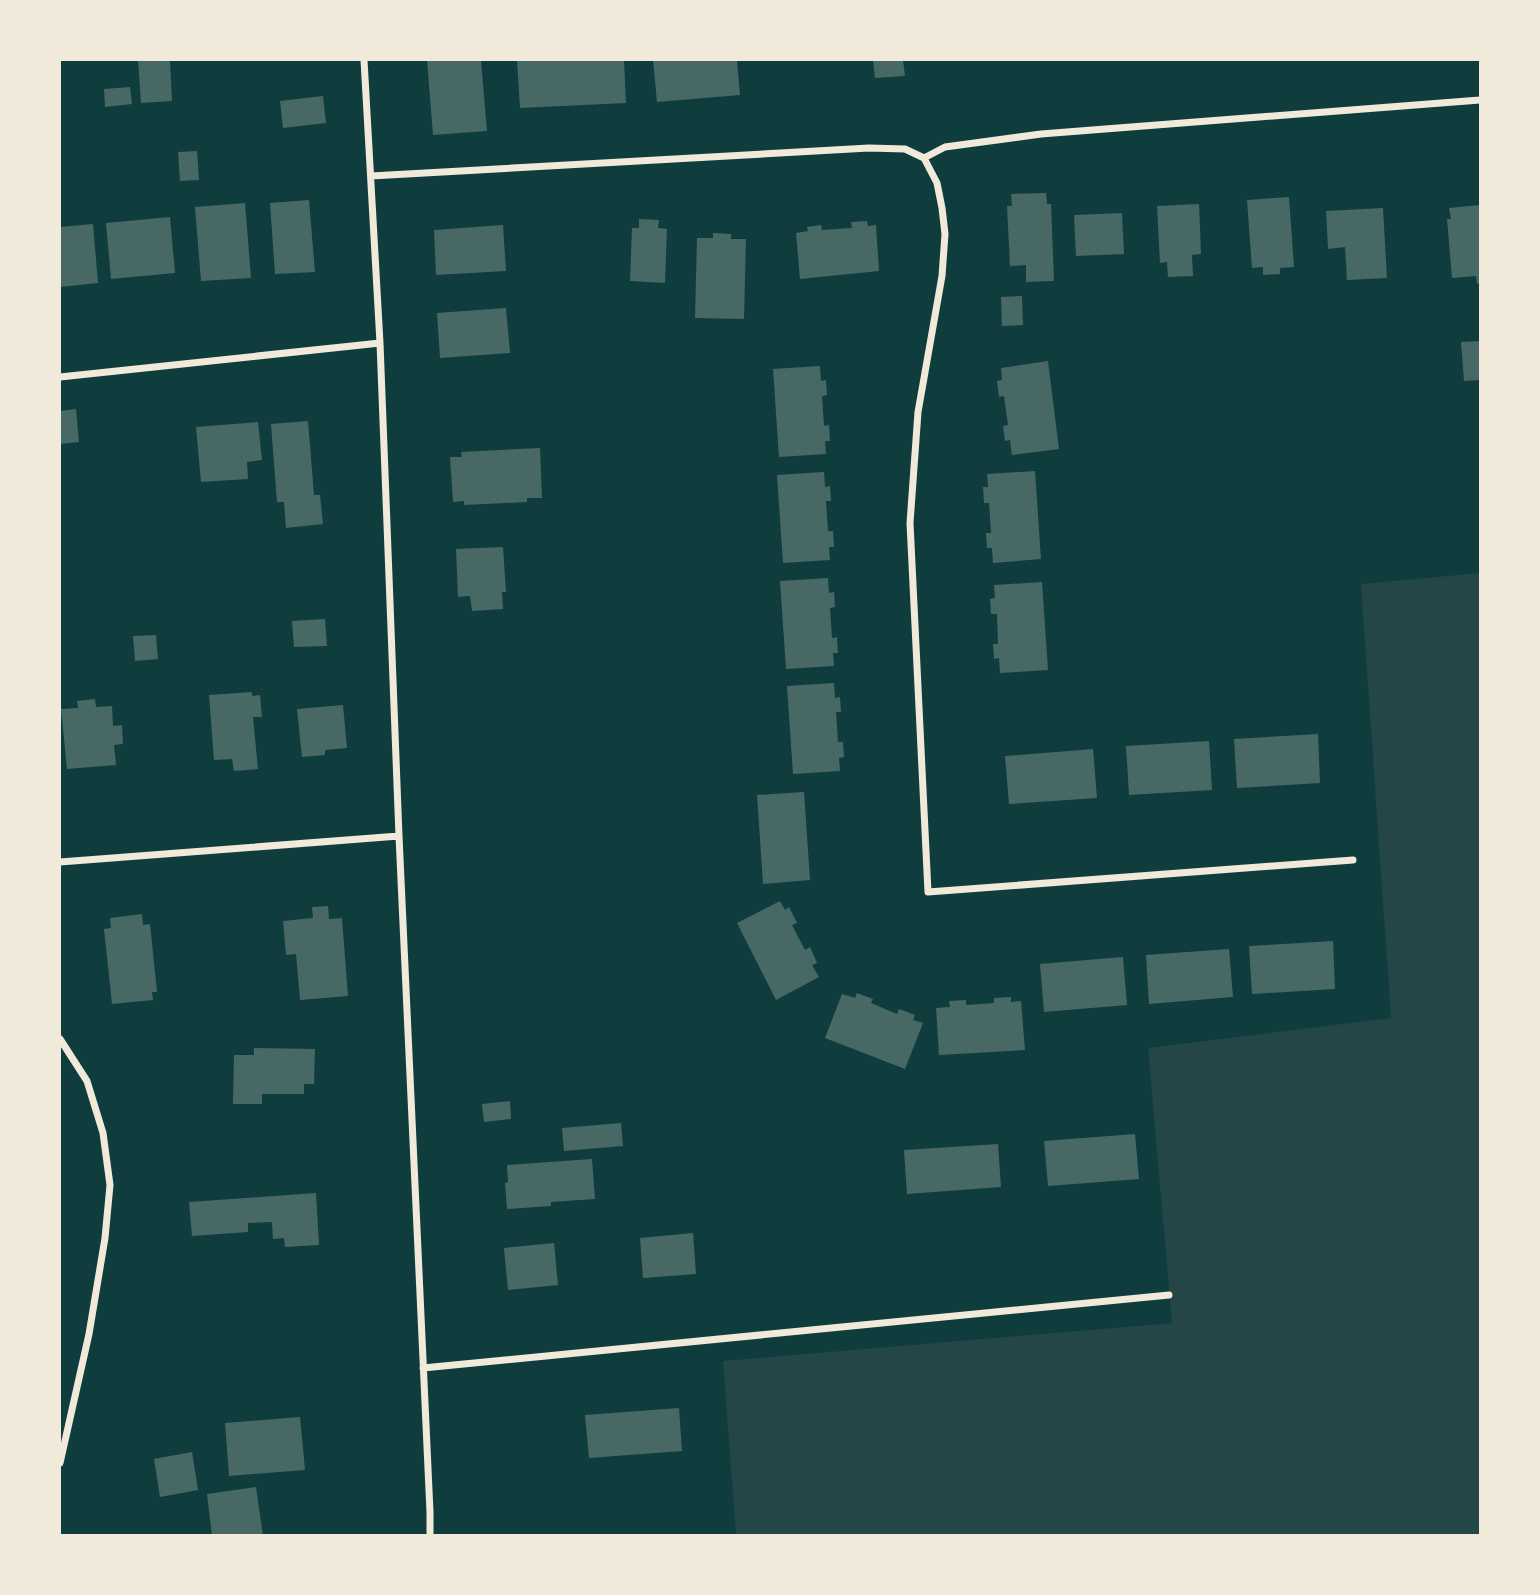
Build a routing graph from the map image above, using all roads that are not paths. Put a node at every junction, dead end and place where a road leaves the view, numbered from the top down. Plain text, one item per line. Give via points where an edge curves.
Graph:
1 (364, 60) edge
2 (1480, 100) edge
3 (924, 158) junction
4 (371, 176) junction
5 (380, 343) junction
6 (60, 377) edge
7 (399, 836) junction
8 (1353, 860) dead end
9 (60, 862) edge
10 (60, 1039) edge
11 (1169, 1294) dead end
12 (423, 1368) junction
13 (60, 1463) edge
14 (430, 1535) edge

1 - 4 street
2 - 3 street via 1041,134 945,147
3 - 4 street via 905,149 869,148
3 - 8 street via 937,183 945,234 918,412 910,523 928,892
4 - 5 street
5 - 6 street
5 - 7 street
7 - 9 street
7 - 12 street
10 - 13 street via 87,1081 103,1133 110,1185 89,1334
11 - 12 street
12 - 14 street

